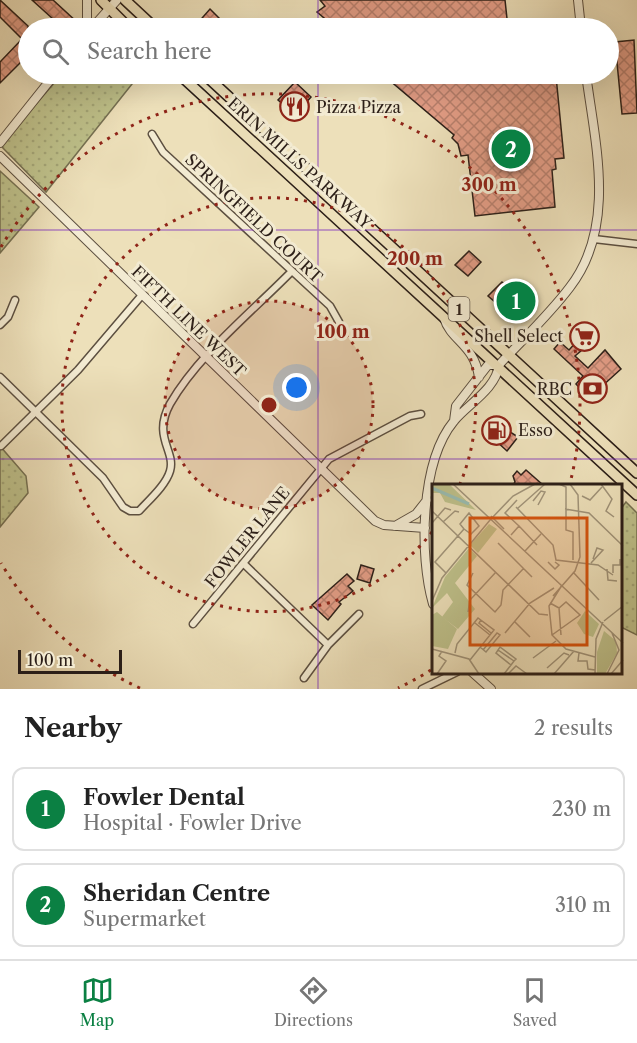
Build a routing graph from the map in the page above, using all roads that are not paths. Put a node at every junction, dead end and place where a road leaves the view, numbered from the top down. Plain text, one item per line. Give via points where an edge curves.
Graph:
1 (87, 0) edge
2 (101, 0) edge
3 (117, 0) edge
4 (125, 0) edge
5 (578, 0) edge
6 (109, 8) junction
7 (87, 18) edge
8 (100, 18) edge
9 (119, 18) edge
10 (144, 18) edge
11 (580, 18) edge
12 (47, 84) edge
13 (190, 84) edge
14 (215, 84) edge
15 (587, 84) edge
16 (152, 134) dead end
17 (0, 143) edge
18 (0, 156) edge
19 (594, 239) junction
20 (637, 244) edge
21 (292, 271) junction
22 (142, 295) junction
23 (15, 300) dead end
24 (444, 316) junction
25 (339, 322) dead end
26 (0, 325) edge
27 (509, 354) junction
28 (207, 357) junction
29 (499, 365) junction
30 (0, 377) edge
31 (479, 377) junction
32 (36, 412) junction
33 (421, 414) dead end
34 (454, 421) junction
35 (1, 446) edge
36 (321, 467) junction
37 (637, 473) edge
38 (637, 495) edge
39 (428, 499) junction
40 (394, 526) junction
41 (425, 528) junction
42 (244, 564) junction
43 (432, 599) edge
44 (359, 614) dead end
45 (193, 624) dead end
46 (328, 645) junction
47 (452, 674) edge
48 (474, 674) edge
49 (304, 678) dead end
50 (422, 689) edge
51 (491, 689) edge

1 - 7 street
2 - 6 main road
3 - 6 street
4 - 10 main road
5 - 11 street
6 - 8 street
6 - 9 main road
12 - 17 street
13 - 24 main road, ERIN MILLS PARKWAY / 1
14 - 27 main road, ERIN MILLS PARKWAY / 1
15 - 19 street via 599,184
16 - 21 street, SPRINGFIELD COURT via 163,152
18 - 22 street, FIFTH LINE WEST
19 - 20 street
19 - 27 street via 571,286
21 - 25 street, SPRINGFIELD COURT via 330,306
21 - 28 street
22 - 28 street, FIFTH LINE WEST
22 - 32 street
23 - 26 street
24 - 29 main road, ERIN MILLS PARKWAY / 1
24 - 31 street via 447,326 469,350
27 - 29 street
27 - 37 main road, ERIN MILLS PARKWAY / 1
28 - 32 street via 167,411 162,437 170,472 139,511 123,507 103,478
28 - 36 street, FIFTH LINE WEST
29 - 31 street via 488,365
29 - 34 street via 498,374
29 - 38 main road, ERIN MILLS PARKWAY / 1
30 - 32 street
31 - 34 street via 456,406
32 - 35 street
33 - 36 street, FOWLER LANE via 410,416
34 - 39 street via 438,450
36 - 40 street, FIFTH LINE WEST via 375,521
36 - 42 street, FOWLER LANE
39 - 40 street via 406,522
39 - 41 street
40 - 41 street, FIFTH LINE WEST
41 - 43 street
42 - 45 street, FOWLER LANE
42 - 46 street
44 - 46 street
46 - 49 street
47 - 50 street
48 - 51 street

